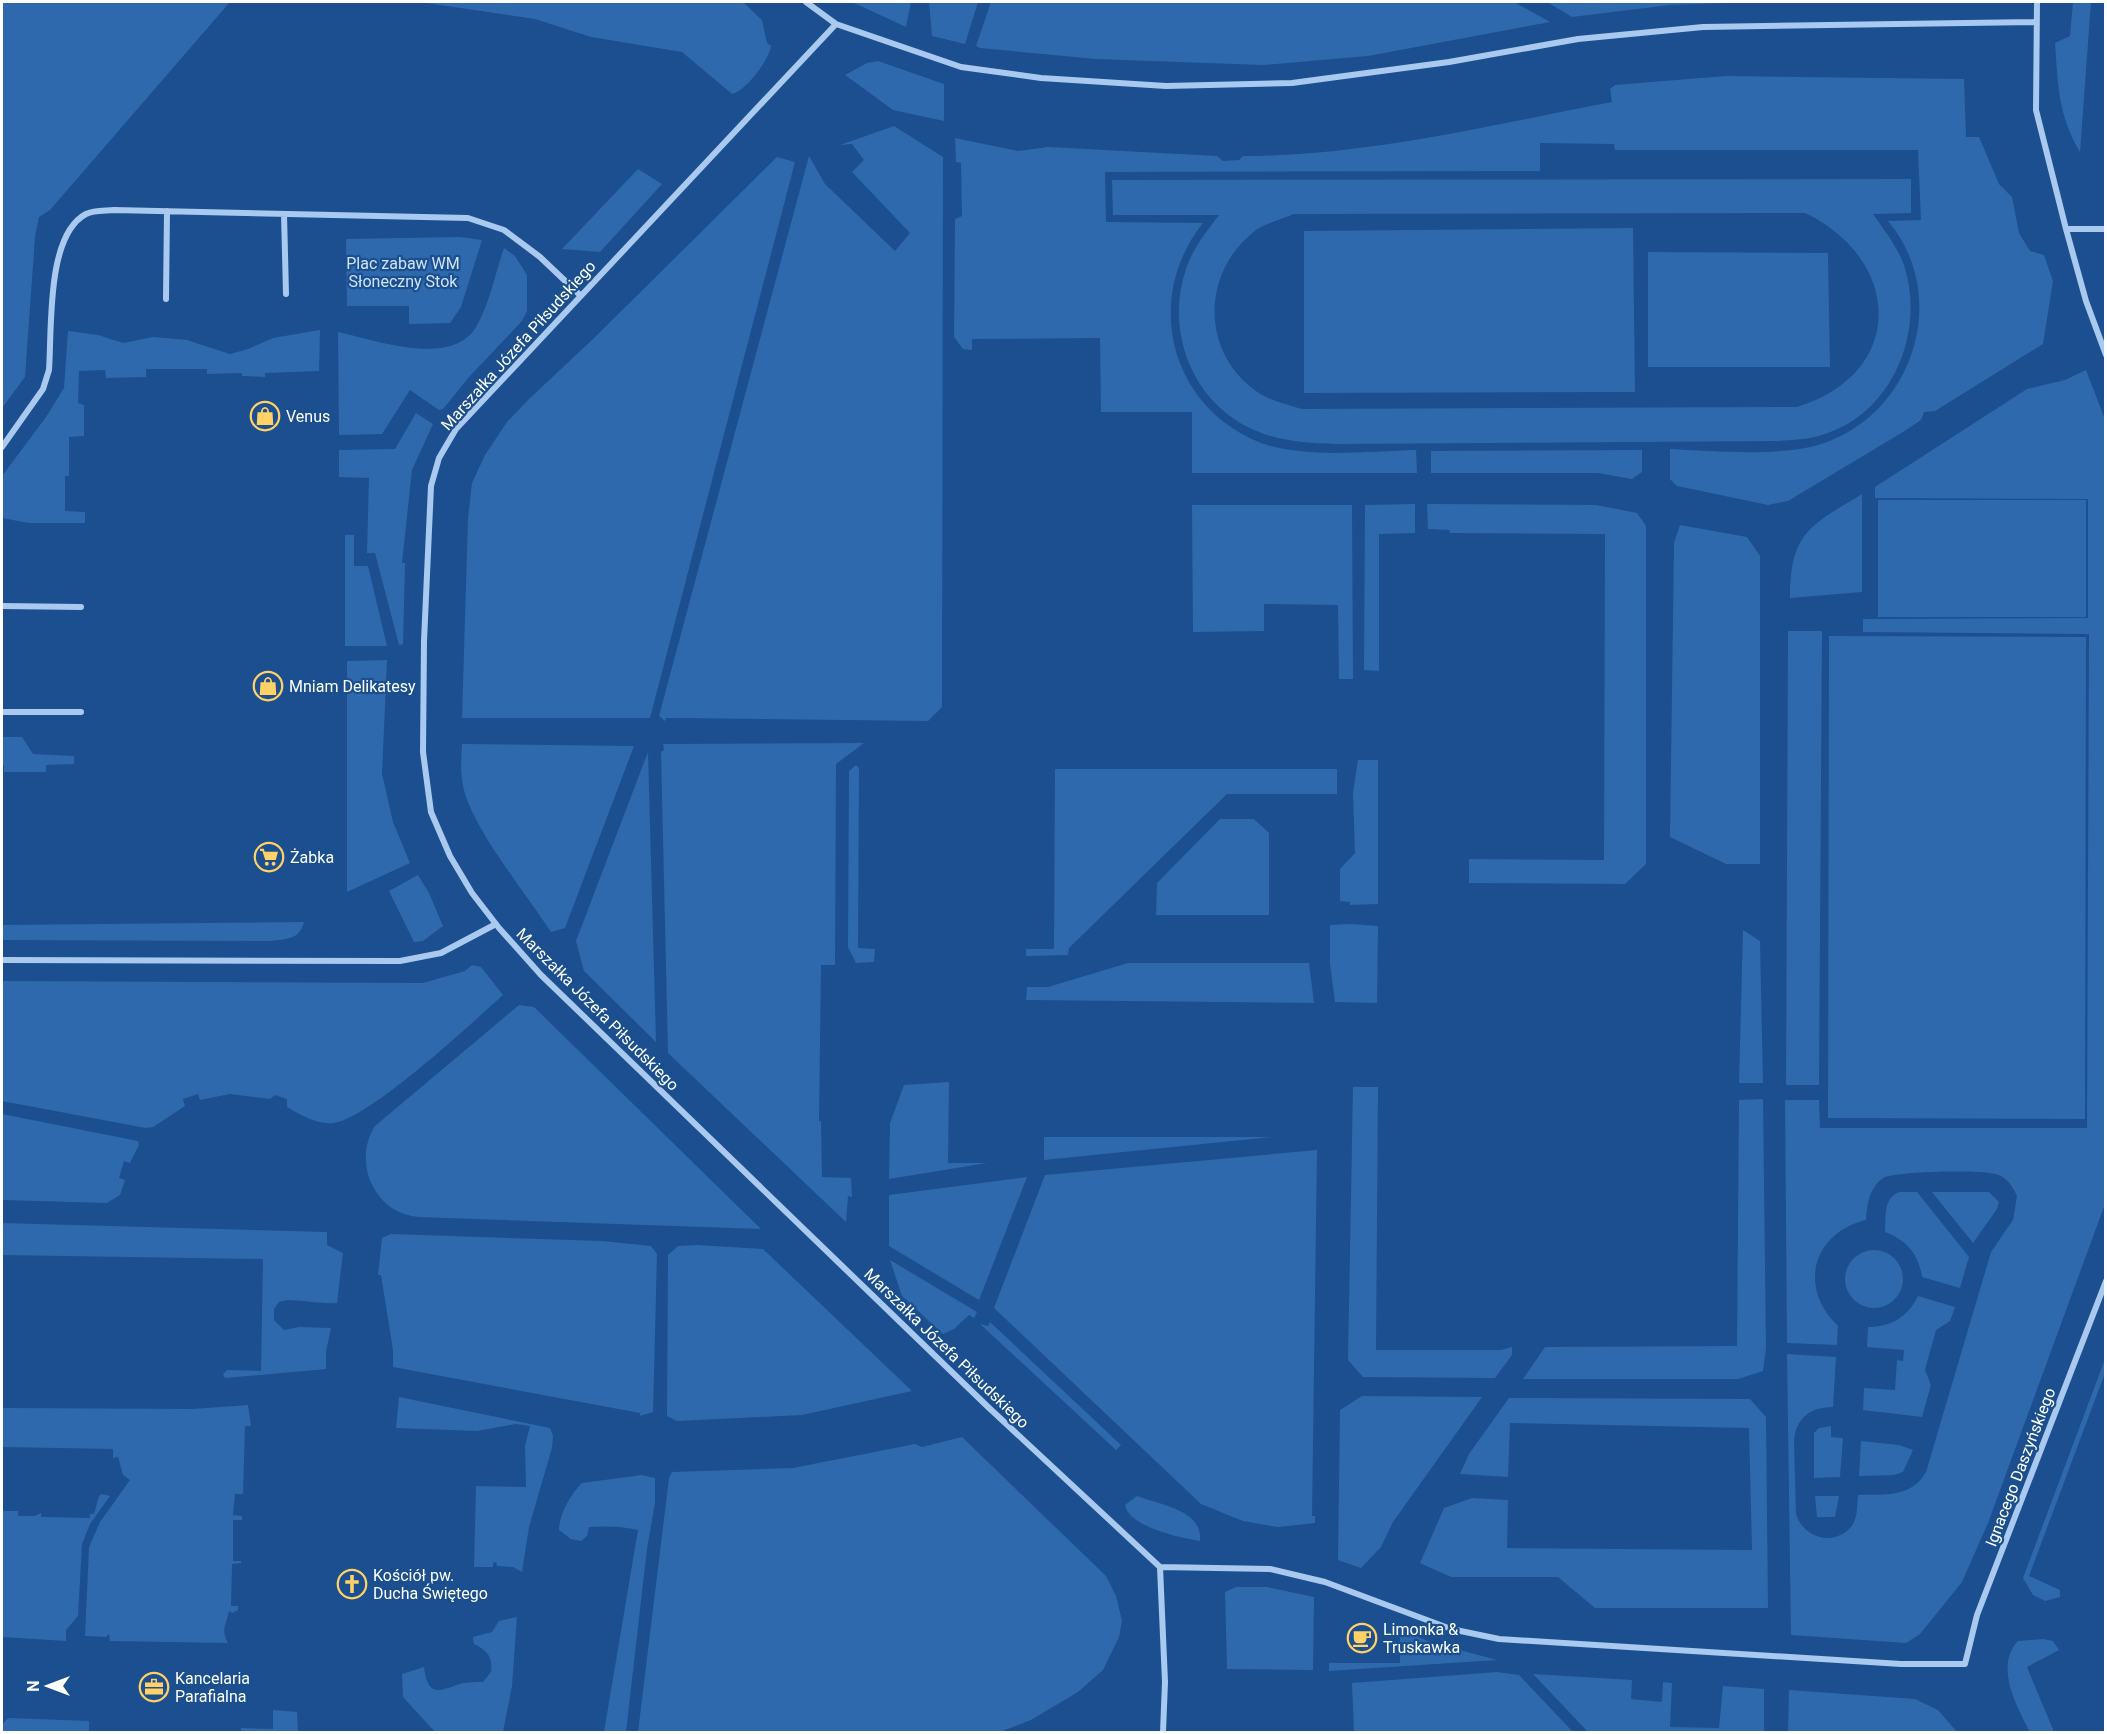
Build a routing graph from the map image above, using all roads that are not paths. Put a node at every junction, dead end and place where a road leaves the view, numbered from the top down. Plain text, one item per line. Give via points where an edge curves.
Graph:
1 (806, 2) edge
2 (2037, 2) edge
3 (2035, 22) junction
4 (836, 24) junction
5 (167, 211) junction
6 (284, 214) junction
7 (2066, 229) junction
8 (2106, 229) edge
9 (286, 294) dead end
10 (581, 296) junction
11 (166, 299) dead end
12 (2106, 355) edge
13 (2, 447) edge
14 (2, 606) edge
15 (81, 607) dead end
16 (2, 712) edge
17 (81, 712) dead end
18 (496, 924) junction
19 (2, 960) edge
20 (2106, 1281) edge
21 (1160, 1567) junction
22 (1163, 1732) edge

1 - 4 street
2 - 3 street
3 - 4 street via 1703,27 1578,39 1449,62 1292,83 1166,86 1041,78 960,66
3 - 7 street via 2036,110
4 - 10 street, Marszałka Józefa Piłsudskiego
5 - 6 street
5 - 11 street
5 - 13 street via 88,213 70,227 58,252 49,370 43,389
6 - 9 street
6 - 10 street via 468,218 504,230
7 - 8 street
7 - 12 street via 2086,302
10 - 18 street, Marszałka Józefa Piłsudskiego via 456,429 439,458 431,486 423,752 431,812 450,856
14 - 15 street
16 - 17 street
18 - 19 street via 441,953 400,961
18 - 21 street, Marszałka Józefa Piłsudskiego via 591,1024
20 - 21 street, Ignacego Daszyńskiego via 1977,1615 1965,1664 1901,1664 1499,1638 1450,1629 1324,1582 1270,1569
21 - 22 street

